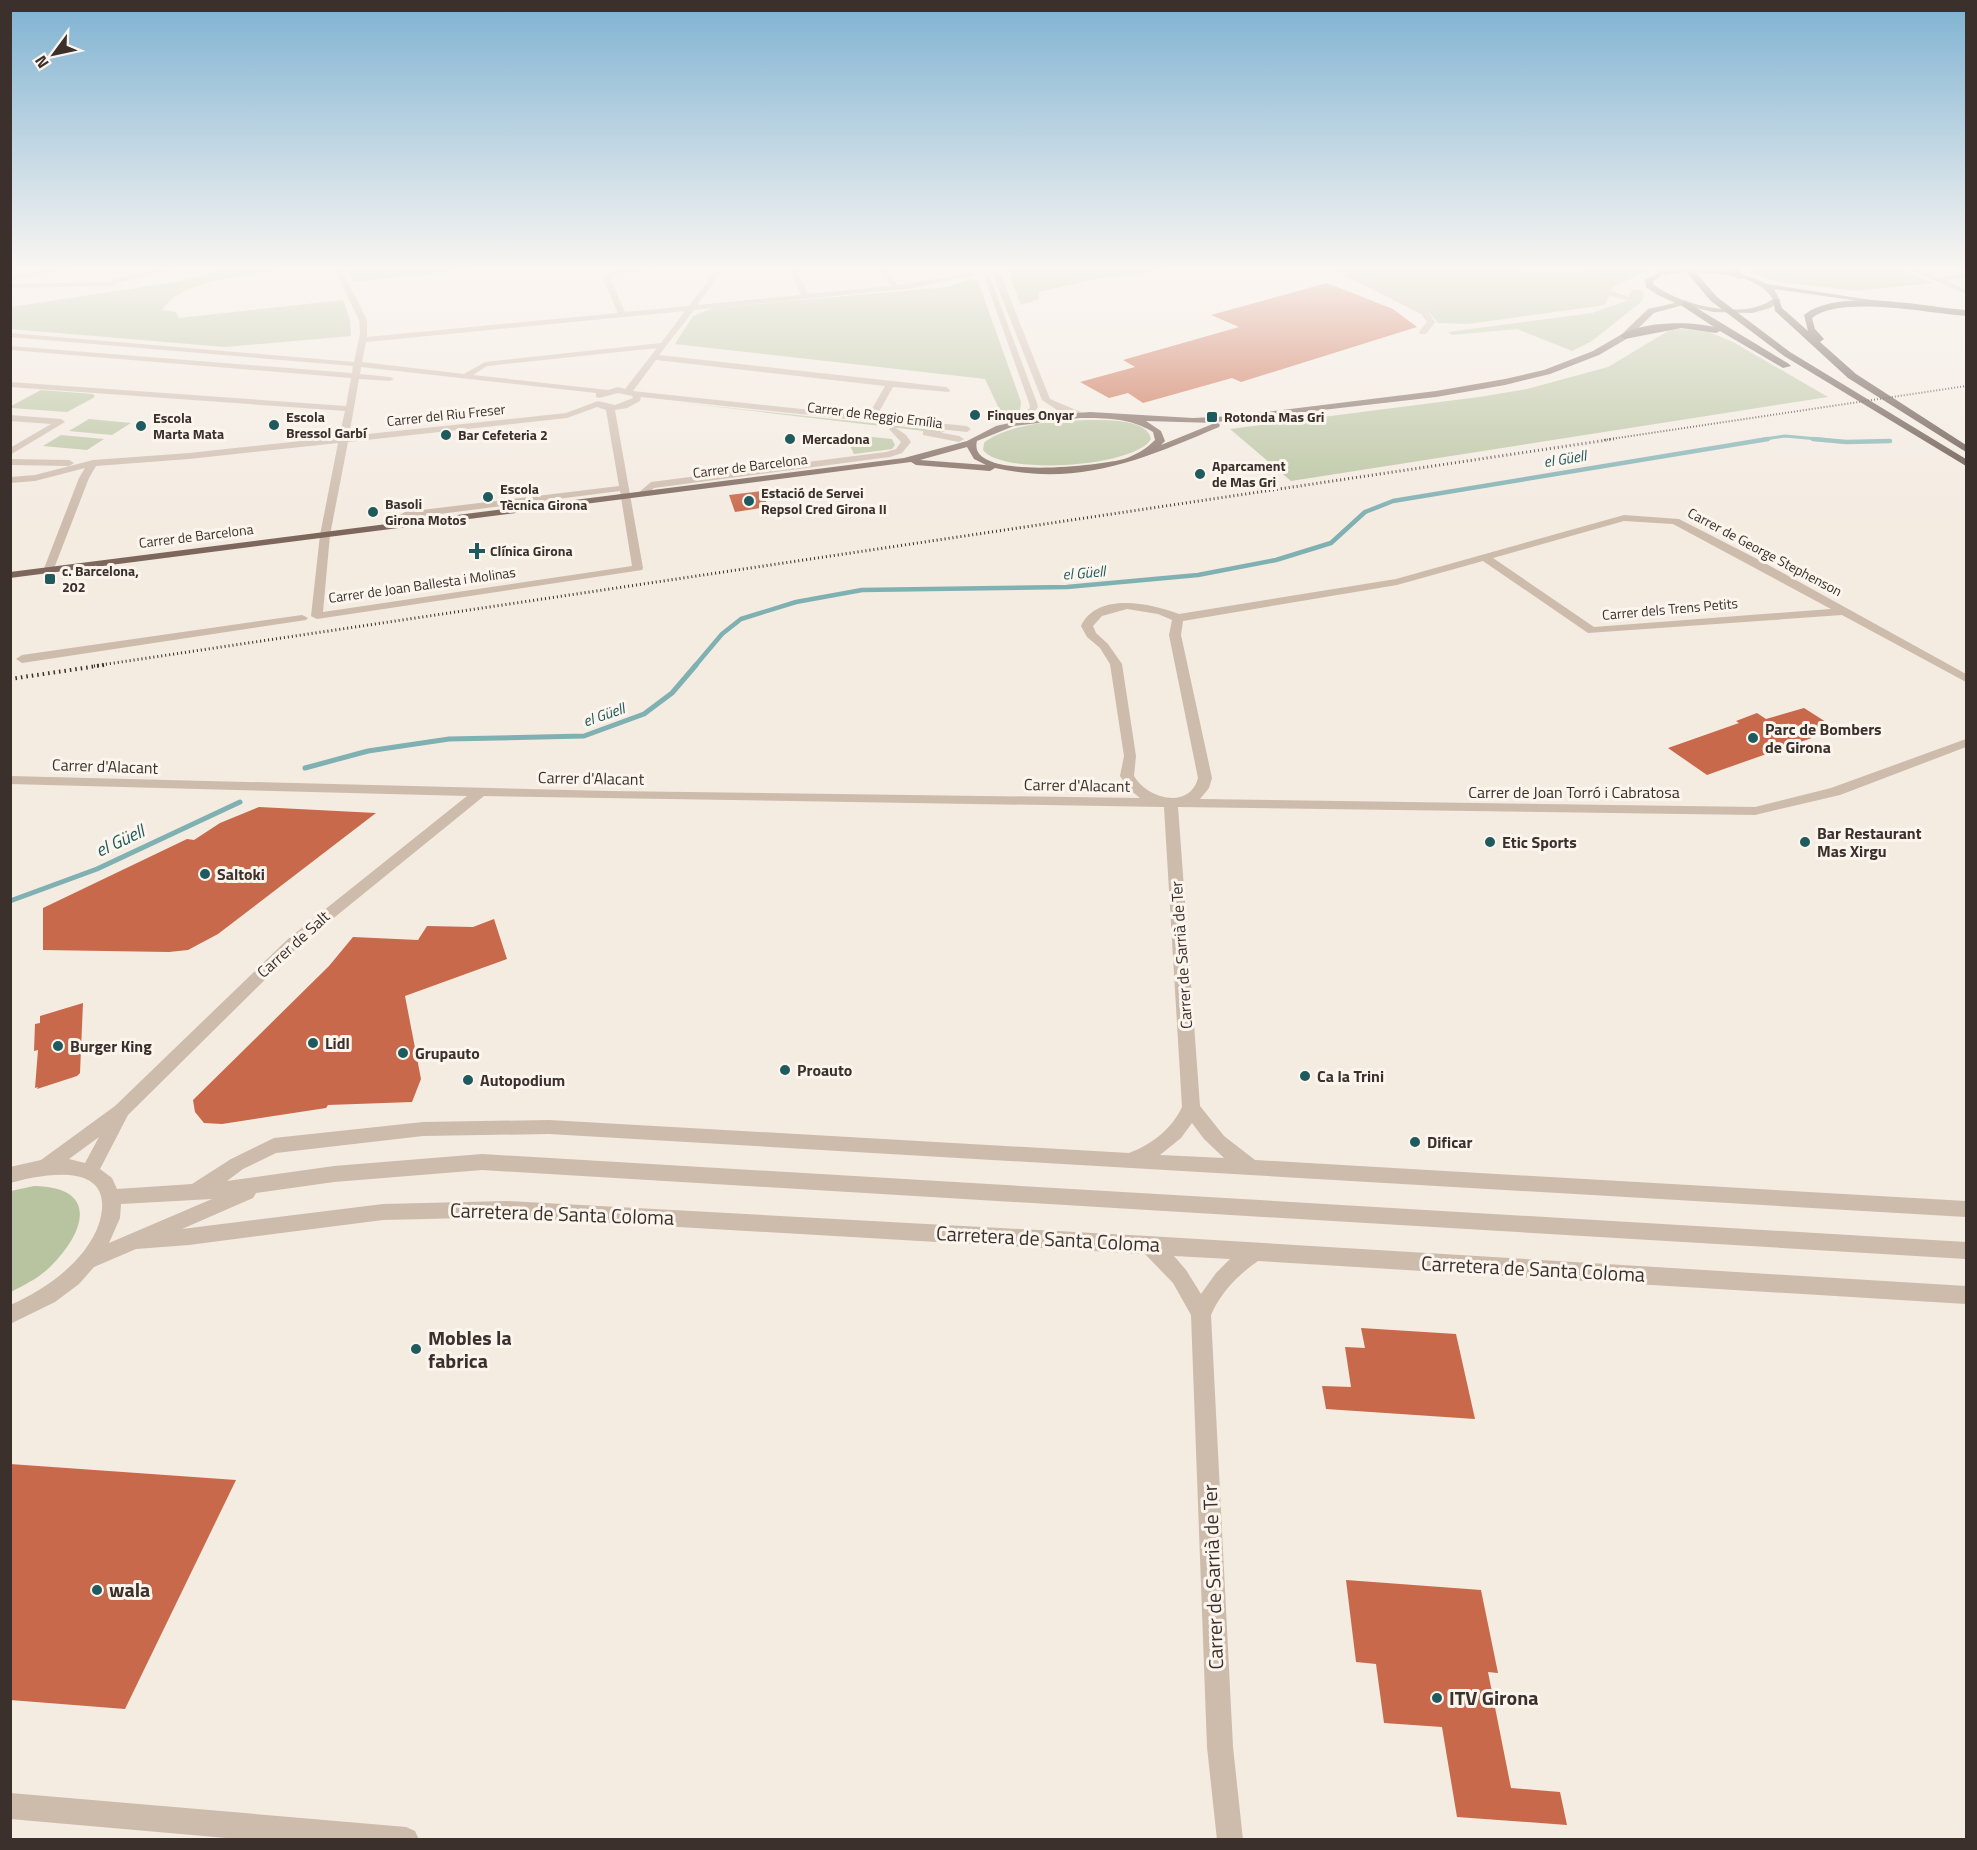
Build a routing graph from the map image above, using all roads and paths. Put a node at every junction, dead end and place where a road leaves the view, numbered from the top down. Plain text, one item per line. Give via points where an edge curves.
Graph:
1 (63, 352) edge
2 (224, 352) edge
3 (360, 352) edge
4 (594, 352) edge
5 (657, 352) edge
6 (1012, 352) edge
7 (1027, 352) edge
8 (1597, 352) edge
9 (1765, 352) edge
10 (1784, 352) edge
11 (1802, 352) edge
12 (1825, 352) edge
13 (1827, 352) edge
14 (1829, 356) junction
15 (654, 357) junction
16 (357, 364) junction
17 (468, 374) junction
18 (355, 376) junction
19 (400, 380) dead end
20 (423, 382) dead end
21 (10, 384) edge
22 (890, 384) junction
23 (946, 390) dead end
24 (1868, 390) junction
25 (606, 392) junction
26 (1843, 393) junction
27 (633, 396) junction
28 (597, 402) junction
29 (610, 408) junction
30 (350, 409) junction
31 (1080, 415) junction
32 (1120, 417) junction
33 (10, 418) edge
34 (871, 418) junction
35 (1233, 419) junction
36 (1024, 421) junction
37 (893, 429) junction
38 (967, 429) joint
39 (991, 430) junction
40 (344, 439) junction
41 (958, 439) joint
42 (971, 442) junction
43 (1966, 450) edge
44 (10, 452) edge
45 (1149, 453) junction
46 (871, 457) junction
47 (10, 462) edge
48 (900, 462) junction
49 (93, 463) junction
50 (1966, 464) edge
51 (1011, 470) junction
52 (10, 480) edge
53 (624, 492) junction
54 (642, 494) junction
55 (325, 535) junction
56 (1484, 557) junction
57 (48, 571) junction
58 (10, 575) edge
59 (1844, 611) junction
60 (302, 618) dead end
61 (1178, 618) junction
62 (22, 659) dead end
63 (1966, 679) edge
64 (1966, 743) edge
65 (10, 780) edge
66 (479, 793) junction
67 (1171, 803) junction
68 (1191, 1107) junction
69 (121, 1111) junction
70 (1128, 1161) junction
71 (47, 1166) junction
72 (1254, 1169) junction
73 (90, 1171) junction
74 (10, 1175) edge
75 (263, 1185) junction
76 (196, 1192) junction
77 (111, 1197) junction
78 (1966, 1209) edge
79 (130, 1241) junction
80 (1148, 1245) junction
81 (1966, 1251) edge
82 (1256, 1252) junction
83 (87, 1261) junction
84 (1966, 1295) edge
85 (10, 1315) edge
86 (1201, 1315) junction
87 (10, 1806) edge
88 (406, 1839) edge
89 (1230, 1839) edge

1 - 18 street
2 - 16 street
3 - 16 street
4 - 17 street via 485,364
5 - 15 street
6 - 36 street via 1034,403
7 - 31 street via 1046,399
8 - 35 main road via 1565,366 1505,382
9 - 26 highway
10 - 26 highway
11 - 24 highway
12 - 14 highway
13 - 14 highway
14 - 24 highway
15 - 22 street
15 - 27 street
16 - 17 street
16 - 18 street
17 - 25 street
18 - 19 street
18 - 30 street
20 - 28 street
21 - 30 street
22 - 23 street
22 - 34 street
24 - 43 highway
25 - 27 street
25 - 28 street, Carrer del Riu Freser
26 - 50 highway
27 - 29 street
27 - 34 street, Carrer de Reggio Emília
27 - 37 street, Carrer de Reggio Emília
28 - 29 street
28 - 40 street, Carrer del Riu Freser via 567,415
29 - 53 street
30 - 40 street
31 - 32 main road
31 - 36 main road
32 - 35 main road
32 - 45 main road via 1146,424 1160,434 1156,448
33 - 44 street via 61,422
34 - 38 street, Carrer de Reggio Emília
35 - 45 main road
36 - 39 main road
37 - 41 street, Carrer de Reggio Emília
37 - 46 street, Carrer de Barcelona via 903,437 905,446 894,453
38 - 39 main road, Carrer de Reggio Emília
39 - 42 main road, Carrer de Barcelona
40 - 49 street, Carrer del Riu Freser
40 - 55 street
41 - 42 main road, Carrer de Reggio Emília
42 - 48 main road, Carrer de Barcelona
42 - 51 main road via 982,460
45 - 51 main road via 1121,463 1083,469
46 - 48 street, Carrer de Barcelona
46 - 54 street, Carrer de Barcelona via 651,485
47 - 49 street
48 - 51 main road, Carrer de Barcelona
48 - 54 main road, Carrer de Barcelona
49 - 52 street, Carrer del Riu Freser via 35,478
49 - 57 street
53 - 54 main road, Carrer de Barcelona
53 - 55 main road, Carrer de Barcelona
53 - 55 street, Carrer de Joan Ballesta i Molinas via 638,568 317,615
55 - 57 main road, Carrer de Barcelona
56 - 59 street, Carrer dels Trens Petits via 1592,631
56 - 59 street, Carrer de George Stephenson via 1624,518 1675,521
56 - 61 street, Carrer de George Stephenson via 1397,582
57 - 58 main road, Carrer de Barcelona
59 - 63 street, Carrer de George Stephenson
60 - 62 street
61 - 67 street via 1175,635 1205,778 1198,795
61 - 67 street via 1127,606 1097,614 1087,626 1116,664 1130,756 1127,776 1144,795
64 - 67 street, Carrer de Joan Torró i Cabratosa via 1818,798 1755,811
65 - 66 street, Carrer d'Alacant
66 - 67 street, Carrer d'Alacant
66 - 69 street, Carrer de Salt via 293,943
67 - 68 street, Carrer de Sarrià de Ter
68 - 70 street via 1168,1140
68 - 72 street via 1216,1141
69 - 71 street, Carrer de Salt
69 - 73 street, Carrer de Salt
70 - 72 street
70 - 76 street via 549,1127 423,1129 274,1146 237,1164
71 - 73 street
71 - 74 street
72 - 78 street
73 - 77 street via 104,1182
75 - 76 street, Carretera de Santa Coloma
75 - 79 street, Carretera de Santa Coloma
75 - 81 street, Carretera de Santa Coloma via 333,1174 482,1162
76 - 77 street, Carretera de Santa Coloma
77 - 83 street via 109,1224
79 - 80 street, Carretera de Santa Coloma via 383,1212 507,1209
79 - 83 street, Carretera de Santa Coloma
80 - 82 street, Carretera de Santa Coloma
80 - 86 street, Carrer de Sarrià de Ter via 1168,1260 1188,1285
82 - 84 street, Carretera de Santa Coloma
82 - 86 street via 1225,1275
83 - 85 street via 48,1296
86 - 89 street, Carrer de Sarrià de Ter via 1220,1747
87 - 88 street

